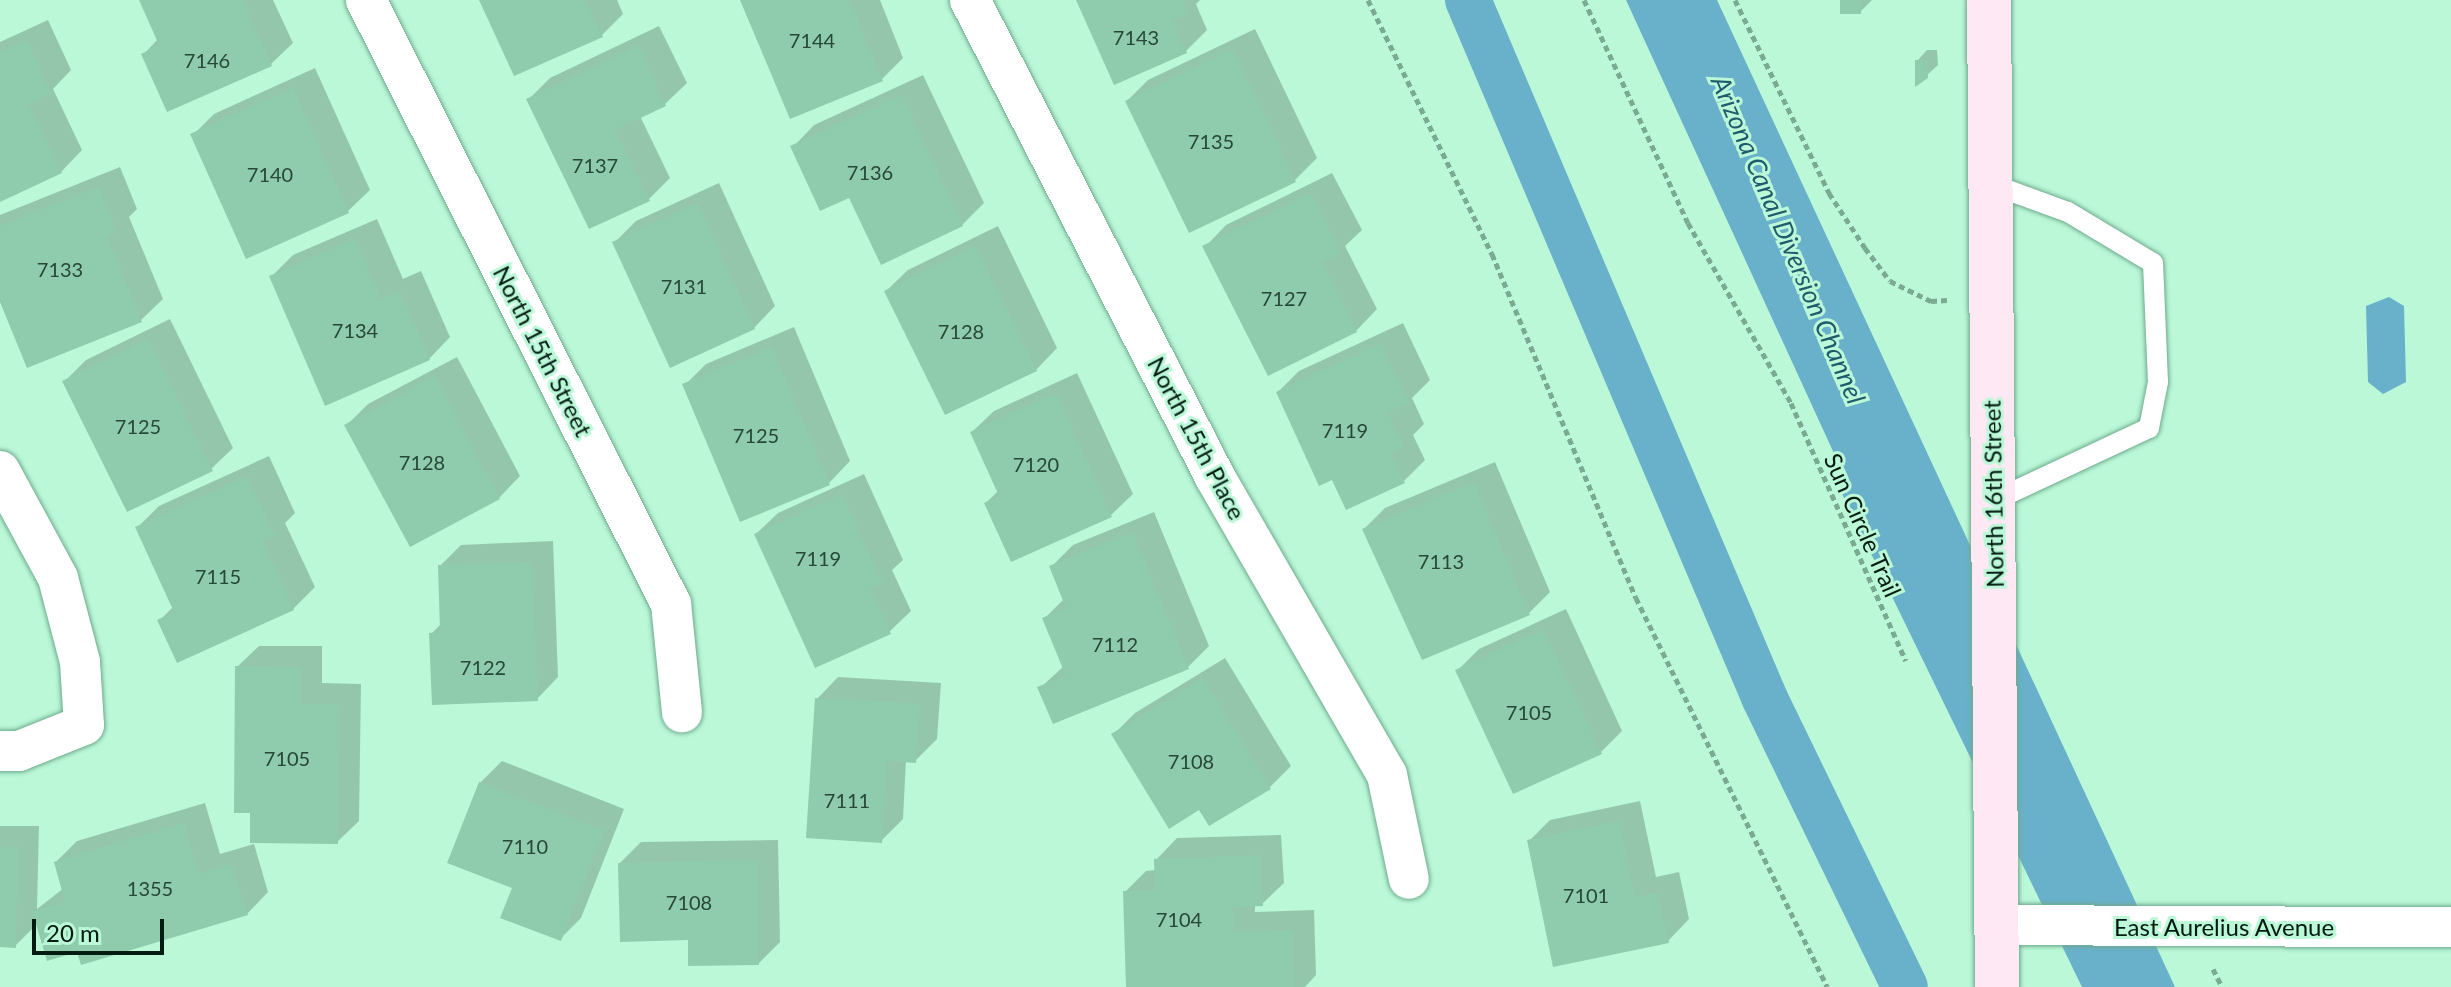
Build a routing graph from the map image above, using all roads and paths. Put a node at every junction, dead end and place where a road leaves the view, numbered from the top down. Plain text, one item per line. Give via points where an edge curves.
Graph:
1 (366, 0) edge
2 (970, 0) edge
3 (1368, 0) edge
4 (1584, 0) edge
5 (1735, 0) edge
6 (1989, 0) edge
7 (1991, 184) junction
8 (1991, 300) junction
9 (0, 471) edge
10 (1993, 501) junction
11 (1906, 661) dead end
12 (682, 712) dead end
13 (0, 751) edge
14 (1409, 879) dead end
15 (2451, 927) edge
16 (1997, 960) edge
17 (1827, 987) edge

1 - 12 street, North 15th Street via 671,604
2 - 14 street, North 15th Place via 1215,477 1387,775
3 - 17 path via 1492,254 1636,598
4 - 11 path, Sun Circle Trail via 1688,223 1791,403
5 - 8 path via 1829,193 1890,281 1931,301
6 - 7 main road, North 16th Street
7 - 8 main road, North 16th Street
7 - 10 lane via 2068,212 2153,263 2158,382 2149,428
8 - 10 main road, North 16th Street
9 - 13 street via 58,578 80,662 84,725 19,751
10 - 16 main road, North 16th Street
15 - 16 street, East Aurelius Avenue

